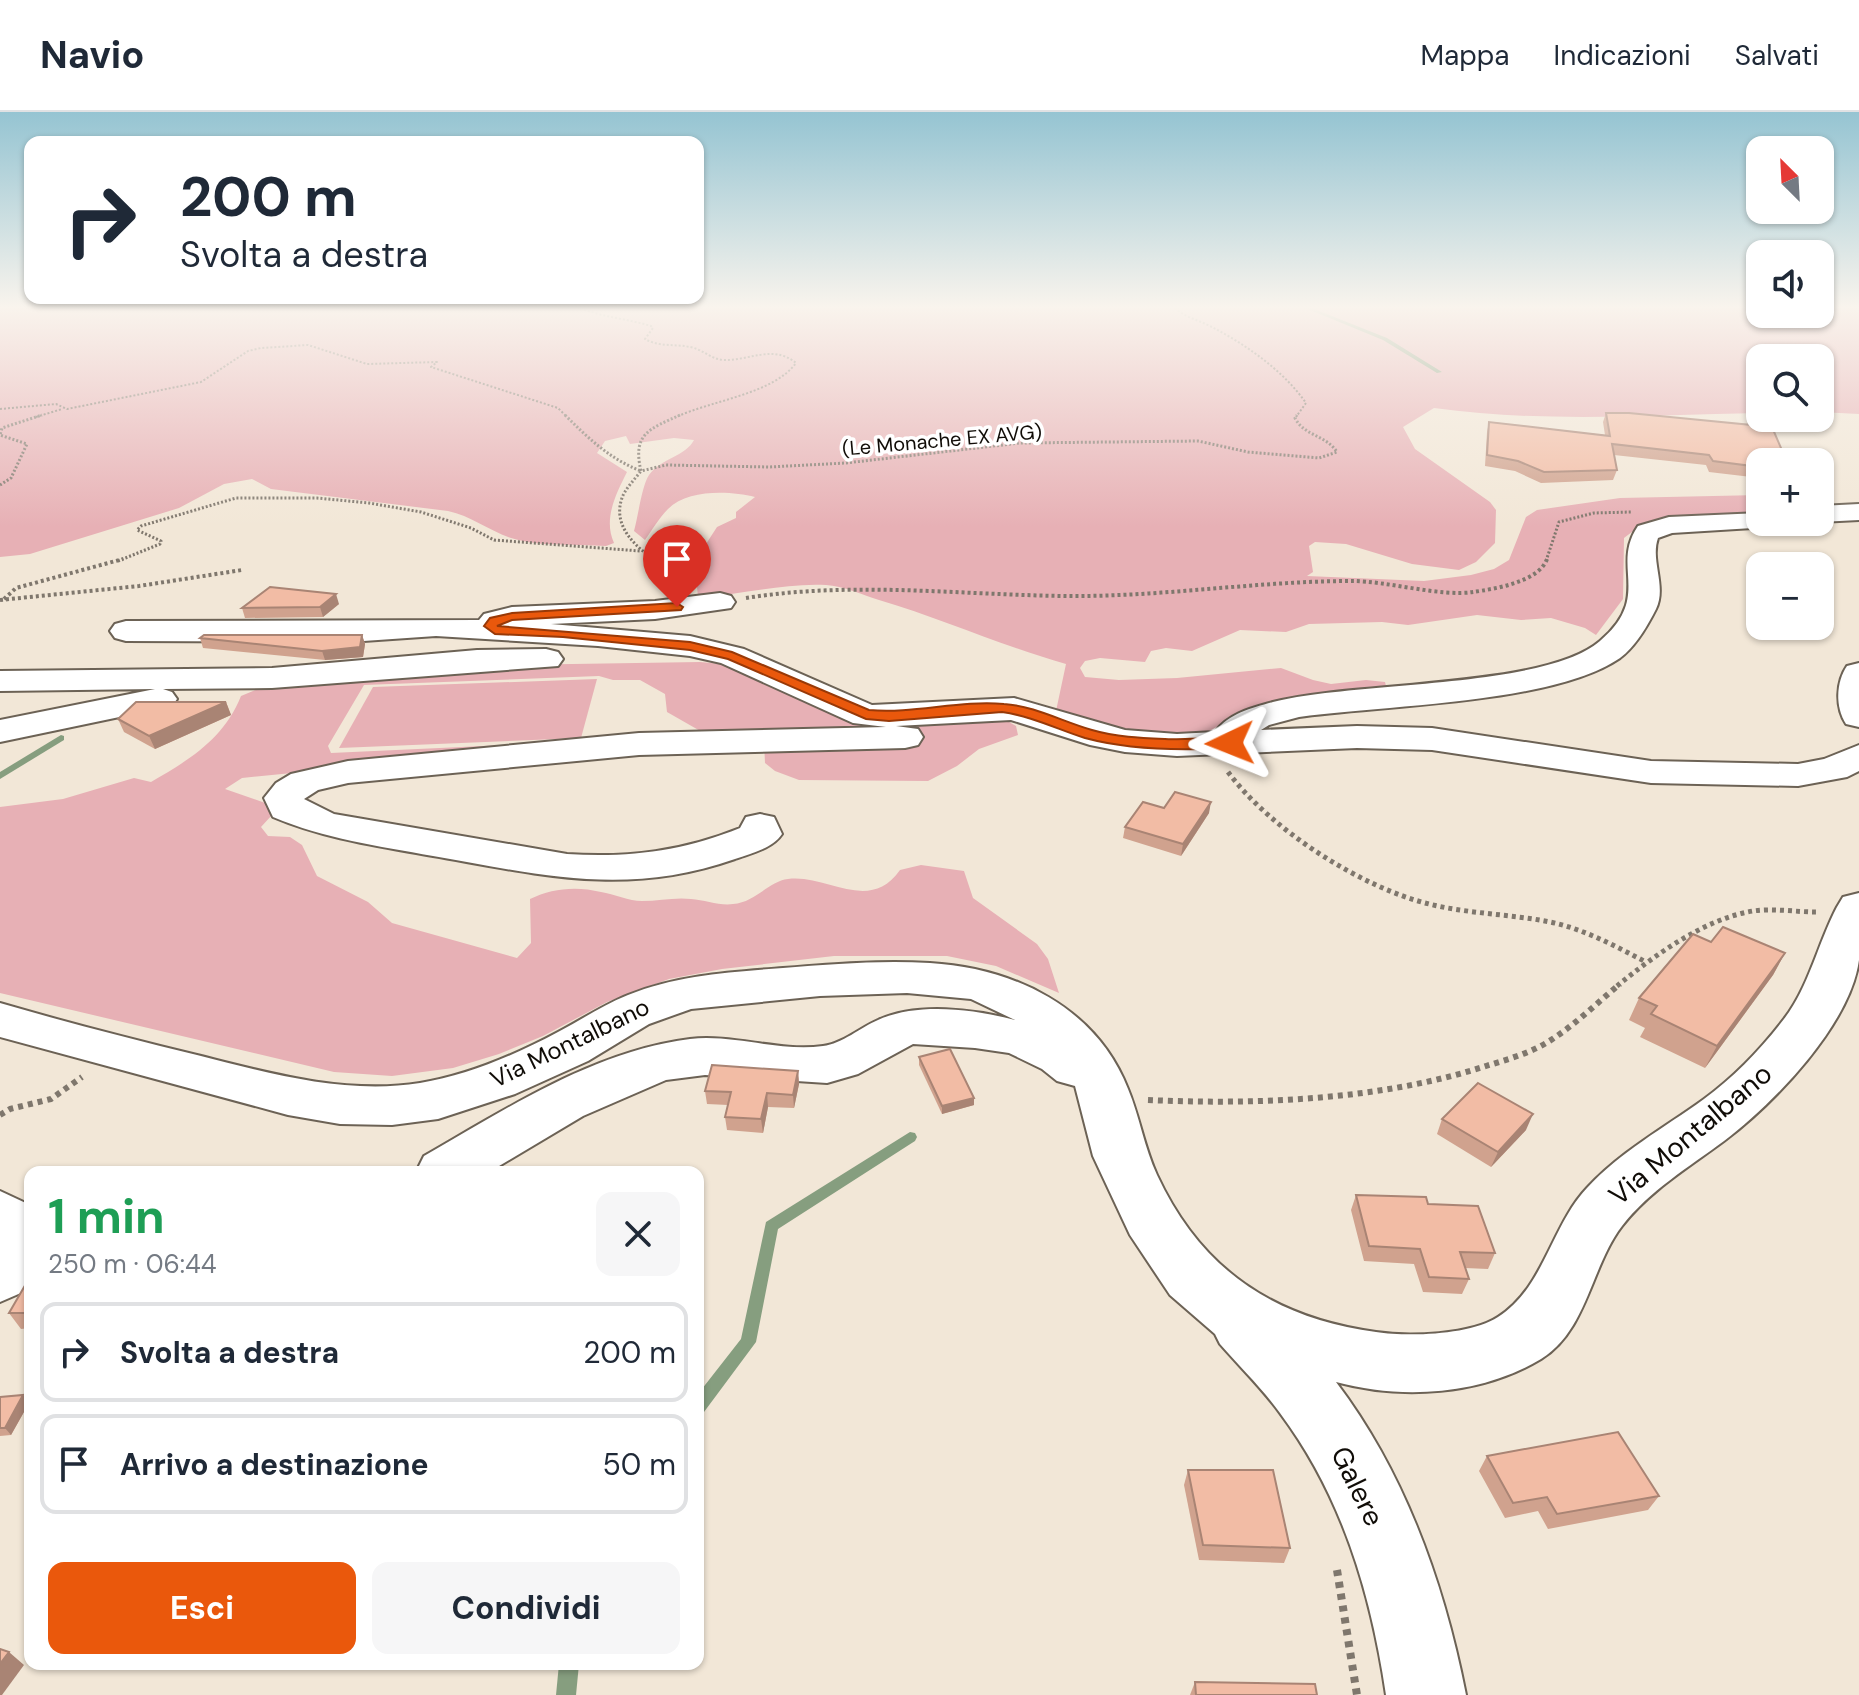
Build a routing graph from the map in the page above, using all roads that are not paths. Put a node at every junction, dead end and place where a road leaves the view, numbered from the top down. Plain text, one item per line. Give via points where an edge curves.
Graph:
1 (1859, 512) edge
2 (1834, 513) edge
3 (1746, 522) edge
4 (720, 602) road end
5 (495, 630) junction
6 (126, 631) dead end
7 (732, 656) junction
8 (1859, 673) edge
9 (272, 678) junction
10 (0, 681) edge
11 (1859, 716) edge
12 (1062, 726) junction
13 (0, 731) edge
14 (1224, 744) junction
15 (1859, 756) edge
16 (760, 826) dead end
17 (1857, 910) edge
18 (0, 1020) edge
19 (1106, 1102) junction
20 (454, 1166) edge
21 (0, 1215) edge
22 (24, 1230) edge
23 (24, 1262) edge
24 (0, 1276) edge
25 (1227, 1309) junction
26 (1426, 1695) edge

1 - 2 street
3 - 14 street via 1684,524 1648,532 1640,551 1645,599 1624,636 1587,663 1483,687 1283,710 1243,723
4 - 5 street via 512,616 491,623
5 - 6 street
5 - 7 street via 690,646
7 - 9 street via 477,660
7 - 12 street via 866,715 1002,708
8 - 11 street
9 - 10 street
9 - 13 street
12 - 14 street via 1125,741
12 - 16 street via 1039,733 580,748 348,772 311,779 284,798 287,809 324,824 604,871 668,866 762,834
14 - 15 street via 1432,739 1651,772 1747,775 1834,769
17 - 25 street, Via Montalbano via 1812,1016 1760,1081 1622,1187 1597,1215 1552,1304 1522,1336 1474,1355 1423,1365 1370,1362 1305,1344
18 - 19 street, Via Montalbano via 153,1063 328,1103 389,1106 467,1091 513,1074 660,1001 707,990 838,978 906,978 980,985 1034,1006 1094,1071
19 - 20 street via 1069,1063 1014,1036 905,1028 830,1065 723,1056 688,1057 640,1069
19 - 25 street, Via Montalbano via 1119,1151 1161,1232 1194,1279
21 - 22 street
23 - 24 street
25 - 26 street, Galere via 1304,1392 1348,1459 1390,1553

